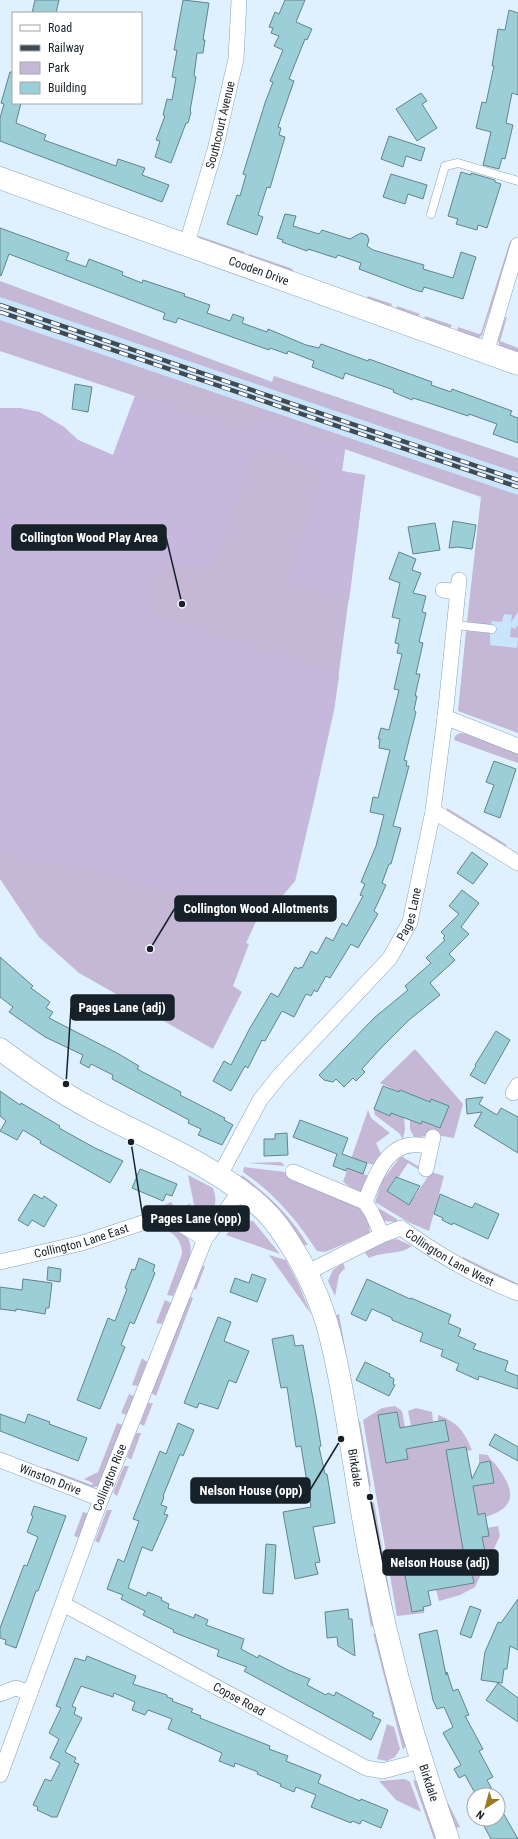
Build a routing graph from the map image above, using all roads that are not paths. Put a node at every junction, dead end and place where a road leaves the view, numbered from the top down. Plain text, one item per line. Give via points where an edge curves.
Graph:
1 (239, 0) edge
2 (0, 178) edge
3 (518, 181) edge
4 (432, 214) dead end
5 (518, 245) edge
6 (186, 246) junction
7 (486, 354) junction
8 (518, 364) edge
9 (443, 590) dead end
10 (455, 624) junction
11 (492, 629) dead end
12 (445, 717) junction
13 (518, 746) edge
14 (433, 811) junction
15 (518, 863) edge
16 (0, 1049) edge
17 (426, 1169) dead end
18 (293, 1172) dead end
19 (220, 1175) junction
20 (241, 1190) junction
21 (365, 1202) junction
22 (382, 1235) junction
23 (205, 1239) junction
24 (0, 1262) edge
25 (308, 1272) junction
26 (518, 1293) edge
27 (0, 1460) edge
28 (101, 1499) junction
29 (63, 1604) junction
30 (30, 1693) junction
31 (0, 1694) edge
32 (420, 1761) junction
33 (0, 1775) edge
34 (448, 1839) edge

1 - 6 street, Southcourt Avenue via 236,59 215,150
2 - 6 street, Cooden Drive
3 - 4 lane via 458,163 445,166
5 - 7 street
6 - 7 street, Cooden Drive
7 - 8 street, Cooden Drive
9 - 10 street, Pages Lane via 459,586
10 - 11 lane
10 - 12 street, Pages Lane
12 - 13 street
12 - 14 street, Pages Lane
14 - 15 street
14 - 19 street, Pages Lane via 410,922 390,958 280,1075 260,1100
16 - 19 street, Birkdale via 39,1078 90,1108
17 - 21 street via 432,1142 401,1147 376,1174
18 - 21 street
19 - 20 street, Birkdale
20 - 23 street, Collington Rise
20 - 25 street, Birkdale via 264,1209 279,1226
21 - 22 street
22 - 25 street, Collington Lane West
22 - 26 street, Collington Lane West via 400,1228 487,1280
23 - 24 street, Collington Lane East via 177,1222 161,1218 82,1243
23 - 28 street, Collington Rise
25 - 32 street, Birkdale via 323,1308 334,1347 373,1575 393,1666
27 - 28 street, Winston Drive
28 - 29 street, Collington Rise
29 - 30 street, Collington Rise
29 - 32 street, Copse Road via 366,1768 383,1771
30 - 31 street via 16,1688
30 - 33 street, Collington Rise
32 - 34 street, Birkdale

